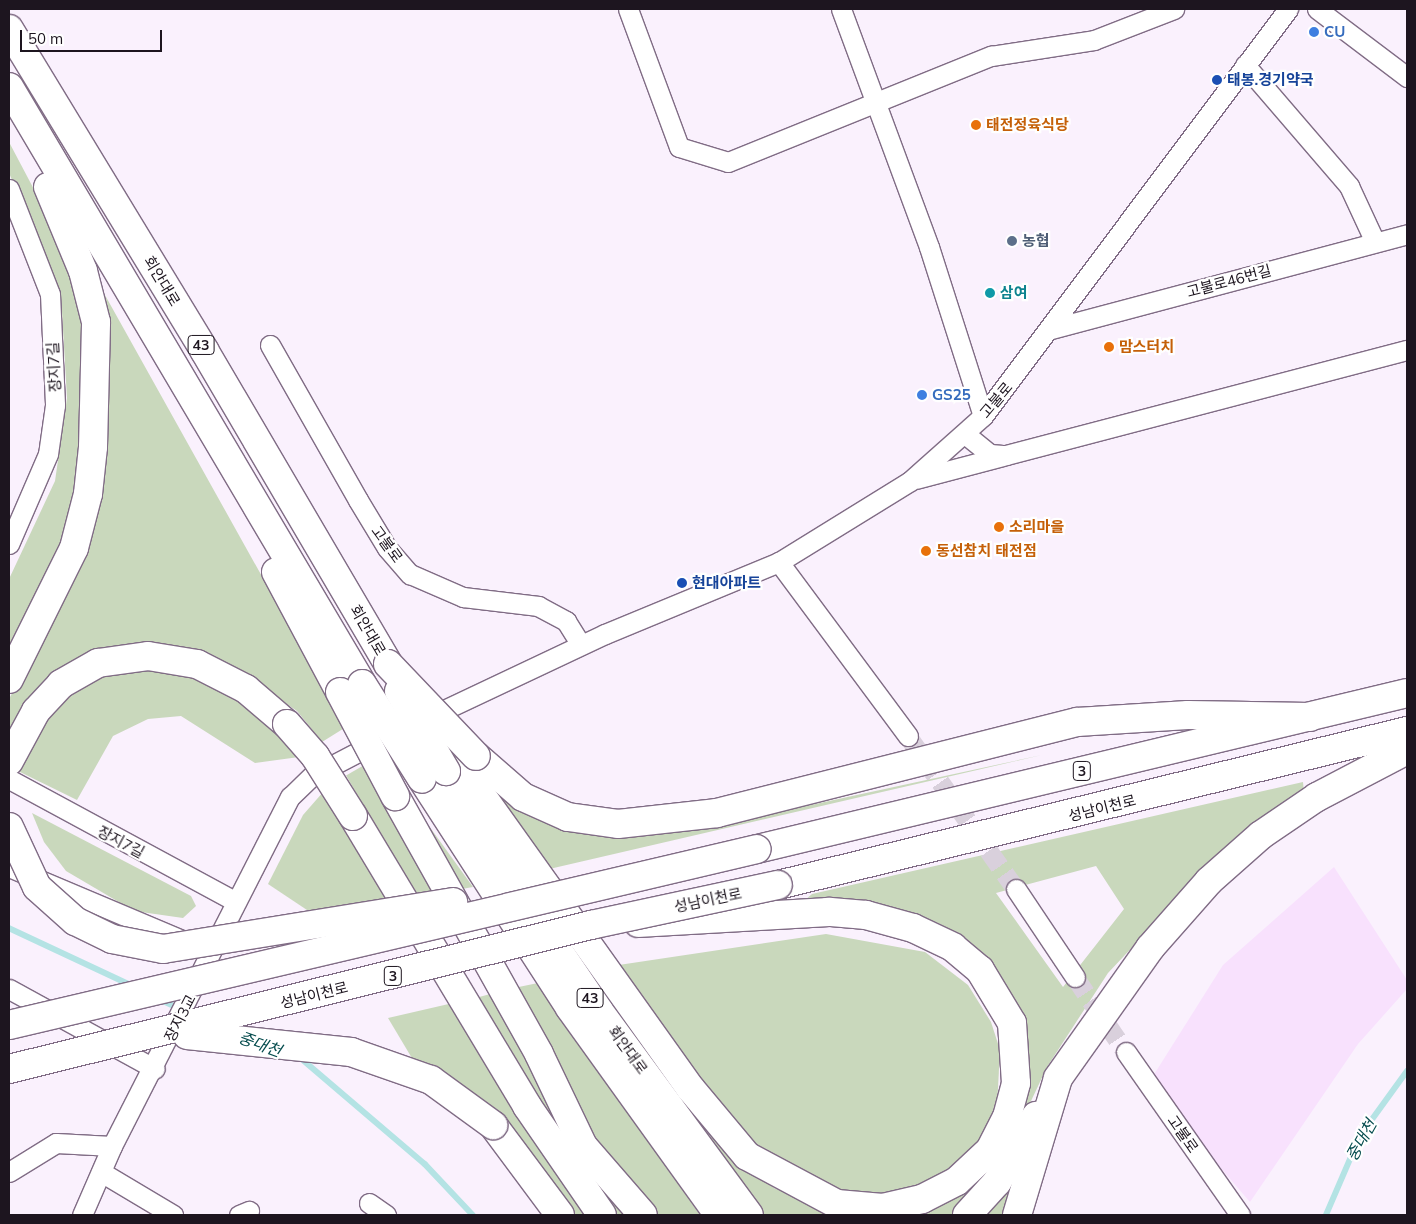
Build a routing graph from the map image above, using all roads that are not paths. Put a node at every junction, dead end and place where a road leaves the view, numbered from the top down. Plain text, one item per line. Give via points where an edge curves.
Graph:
1 (628, 9) edge
2 (841, 9) edge
3 (1174, 9) edge
4 (1288, 9) edge
5 (1317, 9) edge
6 (9, 29) edge
7 (1245, 65) junction
8 (1407, 77) edge
9 (9, 87) edge
10 (9, 96) edge
11 (874, 104) junction
12 (9, 189) edge
13 (1407, 234) edge
14 (1375, 242) junction
15 (1051, 329) junction
16 (270, 345) dead end
17 (1407, 350) edge
18 (983, 416) junction
19 (965, 434) junction
20 (1006, 455) junction
21 (910, 481) junction
22 (13, 519) edge
23 (9, 544) edge
24 (779, 562) junction
25 (581, 646) junction
26 (9, 679) edge
27 (351, 688) junction
28 (1407, 693) edge
29 (1310, 717) junction
30 (1407, 731) edge
31 (908, 736) tunnel mouth
32 (1407, 750) edge
33 (13, 751) edge
34 (451, 768) junction
35 (9, 779) edge
36 (9, 827) edge
37 (9, 866) edge
38 (649, 872) junction
39 (1016, 889) tunnel mouth
40 (235, 901) junction
41 (591, 926) junction
42 (209, 960) junction
43 (1075, 977) tunnel mouth
44 (9, 989) edge
45 (9, 1025) edge
46 (163, 1034) junction
47 (1126, 1052) tunnel mouth
48 (9, 1069) edge
49 (155, 1069) junction
50 (1058, 1078) junction
51 (112, 1146) junction
52 (9, 1172) edge
53 (101, 1172) junction
54 (368, 1203) dead end
55 (82, 1215) edge
56 (173, 1215) edge
57 (386, 1215) edge
58 (560, 1215) edge
59 (602, 1215) edge
60 (643, 1215) edge
61 (720, 1215) edge
62 (749, 1215) edge
63 (967, 1215) edge
64 (1017, 1215) edge
65 (1240, 1215) edge

1 - 11 street via 679,147 728,162
2 - 11 street
3 - 11 street via 1094,40 990,56
4 - 7 street, 고불로
5 - 8 street
6 - 34 highway, 회안대로 / 43, bridge via 204,350
7 - 14 street via 1349,186
7 - 15 street, 고불로
9 - 27 highway
10 - 26 highway via 83,270 96,322 88,494 74,548
11 - 18 street via 929,247
12 - 22 street, 장지7길 via 50,294 55,405 48,454
13 - 14 street, 고불로46번길
14 - 15 street, 고불로46번길
15 - 18 street, 고불로
16 - 25 street, 고불로 via 377,532 410,574 463,597 538,606 566,621
17 - 20 street
18 - 19 street, 고불로
19 - 20 street via 990,454
19 - 21 street, 고불로
20 - 21 street
21 - 24 street, 고불로
22 - 23 street, 장지7길
24 - 25 street, 고불로
24 - 31 street
25 - 40 street, 고불로 via 312,776 290,797
27 - 34 highway, 회안대로 / 43, bridge
27 - 60 highway, bridge via 395,796 539,1054 583,1146 622,1195
28 - 29 highway, 3
29 - 34 highway via 1188,715 1077,722 717,813 618,824 568,817
29 - 38 highway, 3, bridge
30 - 41 highway, 성남이천로 / 3, bridge via 778,885
32 - 50 highway via 1317,797 1261,835 1209,880 1150,948
33 - 59 highway, bridge via 61,684 98,664 148,656 197,664 246,689 287,724 315,756 526,1106
34 - 41 highway, bridge via 691,1089 747,1156 837,1204 883,1208 922,1199 958,1181 990,1150 1007,1117 1016,1083 1012,1023 1001,1000 980,970 960,953 913,928 866,915 785,915
34 - 61 highway, 회안대로 / 43 via 564,1000
34 - 62 highway, 회안대로 / 43 via 488,847 599,1011
35 - 40 street, 장지7길
36 - 38 highway, bridge via 20,860 37,887 75,921 112,939 163,949
37 - 42 street
38 - 45 highway, 3, bridge
39 - 43 street
40 - 42 street
41 - 46 highway, 성남이천로 / 3, bridge
42 - 49 street, 장지3교, bridge
44 - 49 street
46 - 48 highway, 성남이천로 / 3, bridge
46 - 58 highway, bridge via 351,1052 431,1080 493,1125
47 - 65 street, 고불로
49 - 51 street, 장지3교
50 - 63 highway via 997,1182
50 - 64 highway
51 - 52 street via 56,1143
51 - 53 street, 장지3교
53 - 55 street, 장지3교
53 - 56 street
54 - 57 street

